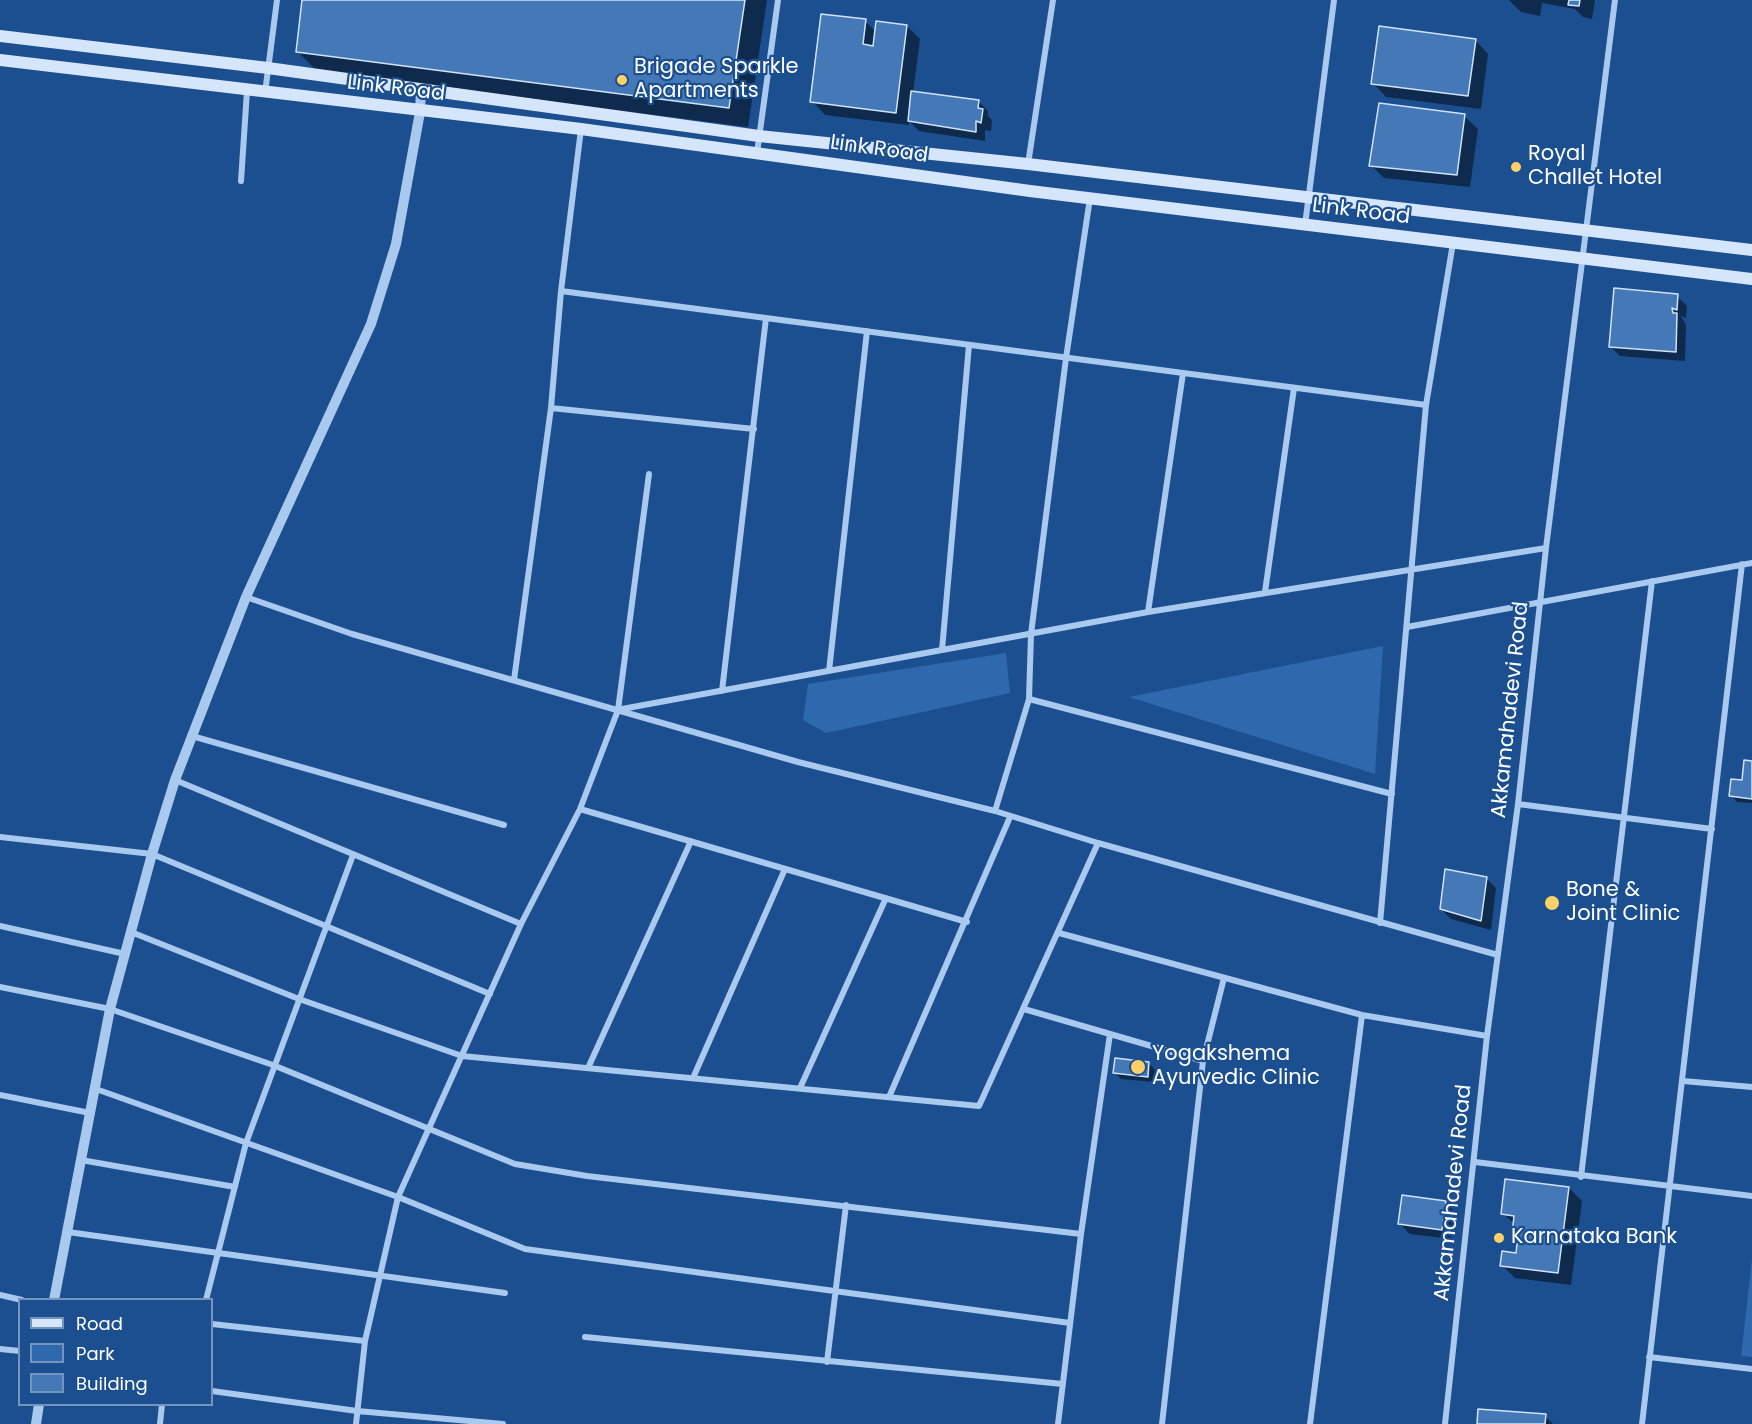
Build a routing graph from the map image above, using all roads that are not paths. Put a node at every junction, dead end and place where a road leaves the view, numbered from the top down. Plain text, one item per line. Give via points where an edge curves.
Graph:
1 (277, 0) edge
2 (778, 0) edge
3 (1053, 0) edge
4 (1334, 0) edge
5 (1615, 0) edge
6 (0, 36) edge
7 (0, 60) edge
8 (268, 68) junction
9 (421, 89) junction
10 (247, 91) junction
11 (264, 93) junction
12 (420, 112) junction
13 (581, 129) junction
14 (759, 136) junction
15 (757, 154) junction
16 (1028, 164) junction
17 (241, 181) dead end
18 (1309, 196) junction
19 (1090, 197) junction
20 (1305, 225) junction
21 (1587, 229) junction
22 (1454, 243) junction
23 (1752, 250) edge
24 (1582, 260) junction
25 (1752, 279) edge
26 (561, 291) junction
27 (766, 318) junction
28 (867, 331) junction
29 (969, 345) junction
30 (1066, 358) junction
31 (1183, 373) junction
32 (1294, 388) junction
33 (1426, 405) junction
34 (551, 408) junction
35 (754, 429) junction
36 (649, 474) dead end
37 (1546, 548) junction
38 (1752, 562) edge
39 (1742, 564) junction
40 (1412, 569) junction
41 (1652, 581) junction
42 (1265, 592) junction
43 (246, 597) junction
44 (1540, 603) junction
45 (1148, 612) junction
46 (1407, 627) junction
47 (1031, 633) junction
48 (942, 650) junction
49 (829, 671) junction
50 (514, 680) junction
51 (722, 691) junction
52 (1029, 699) junction
53 (618, 710) junction
54 (192, 736) junction
55 (175, 780) junction
56 (1392, 794) junction
57 (1518, 804) junction
58 (580, 809) junction
59 (995, 811) junction
60 (1010, 817) junction
61 (1623, 818) junction
62 (504, 825) dead end
63 (1712, 829) junction
64 (0, 837) edge
65 (692, 841) junction
66 (1098, 843) junction
67 (152, 854) junction
68 (353, 855) junction
69 (785, 869) junction
70 (886, 898) junction
71 (967, 922) junction
72 (1380, 923) junction
73 (521, 924) junction
74 (0, 926) edge
75 (327, 927) junction
76 (131, 932) junction
77 (1059, 933) junction
78 (125, 954) junction
79 (1498, 955) junction
80 (1224, 978) junction
81 (0, 987) edge
82 (490, 994) junction
83 (299, 999) junction
84 (110, 1009) junction
85 (1024, 1009) junction
86 (1362, 1015) junction
87 (1110, 1034) junction
88 (1487, 1036) junction
89 (462, 1056) junction
90 (1203, 1061) junction
91 (273, 1065) junction
92 (588, 1068) junction
93 (693, 1078) junction
94 (1683, 1081) junction
95 (1752, 1087) edge
96 (96, 1089) junction
97 (800, 1089) junction
98 (0, 1095) edge
99 (889, 1097) junction
100 (90, 1113) junction
101 (428, 1130) junction
102 (246, 1143) junction
103 (81, 1160) junction
104 (1475, 1162) junction
105 (1581, 1177) junction
106 (235, 1187) junction
107 (1669, 1188) junction
108 (398, 1197) junction
109 (1752, 1197) edge
110 (846, 1205) junction
111 (68, 1232) junction
112 (1081, 1234) junction
113 (218, 1252) junction
114 (379, 1276) junction
115 (837, 1291) junction
116 (505, 1293) dead end
117 (0, 1295) edge
118 (18, 1298) edge
119 (54, 1298) edge
120 (206, 1298) edge
121 (1070, 1323) junction
122 (213, 1324) edge
123 (585, 1337) dead end
124 (365, 1341) junction
125 (0, 1349) edge
126 (18, 1351) edge
127 (1649, 1357) junction
128 (827, 1362) junction
129 (1752, 1369) edge
130 (1063, 1384) junction
131 (213, 1391) edge
132 (39, 1406) edge
133 (162, 1406) edge
134 (357, 1411) junction
135 (36, 1424) edge
136 (160, 1424) edge
137 (356, 1424) edge
138 (503, 1424) edge
139 (1058, 1424) edge
140 (1162, 1424) edge
141 (1310, 1424) edge
142 (1445, 1424) edge
143 (1642, 1424) edge

1 - 8 street
2 - 14 street
3 - 16 street
4 - 18 street
5 - 21 street, Akkamahadevi Road
6 - 8 main road
7 - 10 main road, Link Road
8 - 9 main road
8 - 11 street
9 - 12 street
9 - 14 main road
10 - 11 main road, Link Road
10 - 17 street
11 - 12 main road, Link Road
12 - 13 main road, Link Road
12 - 43 street via 396,244 371,324
13 - 15 main road, Link Road
13 - 26 street
14 - 15 street
14 - 16 main road
15 - 19 main road, Link Road
16 - 18 main road
18 - 20 street
18 - 21 main road
19 - 20 main road, Link Road
19 - 30 street
20 - 22 main road, Link Road
21 - 23 main road
21 - 24 street, Akkamahadevi Road
22 - 24 main road, Link Road
22 - 33 street
24 - 25 main road, Link Road
24 - 37 street, Akkamahadevi Road
26 - 27 street
26 - 34 street
27 - 28 street
27 - 35 street
28 - 29 street
28 - 49 street
29 - 30 street
29 - 48 street
30 - 31 street
30 - 47 street
31 - 32 street
31 - 45 street
32 - 33 street
32 - 42 street
33 - 40 street
34 - 35 street
34 - 50 street
35 - 51 street
36 - 53 street
37 - 40 street
37 - 44 street, Akkamahadevi Road
38 - 39 street
39 - 41 street
39 - 63 street
40 - 42 street
40 - 46 street
41 - 44 street
41 - 61 street
42 - 45 street
43 - 50 street via 352,633
43 - 54 street
44 - 46 street
44 - 57 street, Akkamahadevi Road
45 - 47 street
46 - 56 street
47 - 48 street
47 - 52 street
48 - 49 street
49 - 51 street
50 - 53 street
51 - 53 street
52 - 56 street
52 - 59 street
53 - 58 street
53 - 59 street via 798,762
54 - 55 street
54 - 62 street
55 - 67 street
55 - 68 street
56 - 72 street
57 - 61 street
57 - 79 street, Akkamahadevi Road
58 - 65 street
58 - 73 street
59 - 60 street
60 - 66 street
60 - 71 street
61 - 63 street
61 - 105 street
63 - 94 street
64 - 67 street
65 - 69 street
65 - 92 street
66 - 72 street
66 - 77 street
67 - 75 street
67 - 76 street
68 - 73 street
68 - 75 street
69 - 70 street
69 - 93 street
70 - 71 street
70 - 97 street
71 - 99 street
72 - 79 street
73 - 82 street
74 - 78 street
75 - 82 street
75 - 83 street
76 - 78 street
76 - 83 street
77 - 80 street
77 - 85 street
78 - 84 street
79 - 88 street, Akkamahadevi Road
80 - 86 street
80 - 90 street
81 - 84 street
82 - 89 street
83 - 89 street
83 - 91 street
84 - 91 street
84 - 96 street
85 - 87 street
85 - 99 street via 980,1106
86 - 88 street
86 - 141 street
87 - 90 street
87 - 112 street
88 - 104 street, Akkamahadevi Road
89 - 92 street
89 - 101 street
90 - 140 street
91 - 101 street
91 - 102 street
92 - 93 street
93 - 97 street
94 - 95 street
94 - 107 street
96 - 100 street
96 - 102 street
97 - 99 street
98 - 100 street
100 - 103 street
101 - 108 street
101 - 110 street via 515,1164 587,1176
102 - 106 street
102 - 108 street
103 - 106 street
103 - 111 street
104 - 105 street
104 - 142 street, Akkamahadevi Road
105 - 107 street
106 - 113 street
107 - 109 street
107 - 127 street
108 - 114 street
108 - 115 street via 525,1249
110 - 112 street
110 - 115 street
111 - 113 street
111 - 119 street
112 - 121 street
113 - 114 street
113 - 120 street
114 - 116 street
114 - 124 street
115 - 121 street
115 - 128 street
117 - 118 street
121 - 130 street
122 - 124 street
123 - 128 street
124 - 134 street
125 - 126 street
127 - 129 street
127 - 143 street
128 - 130 street
130 - 139 street
131 - 134 street
132 - 135 street
133 - 136 street
134 - 137 street
134 - 138 street

